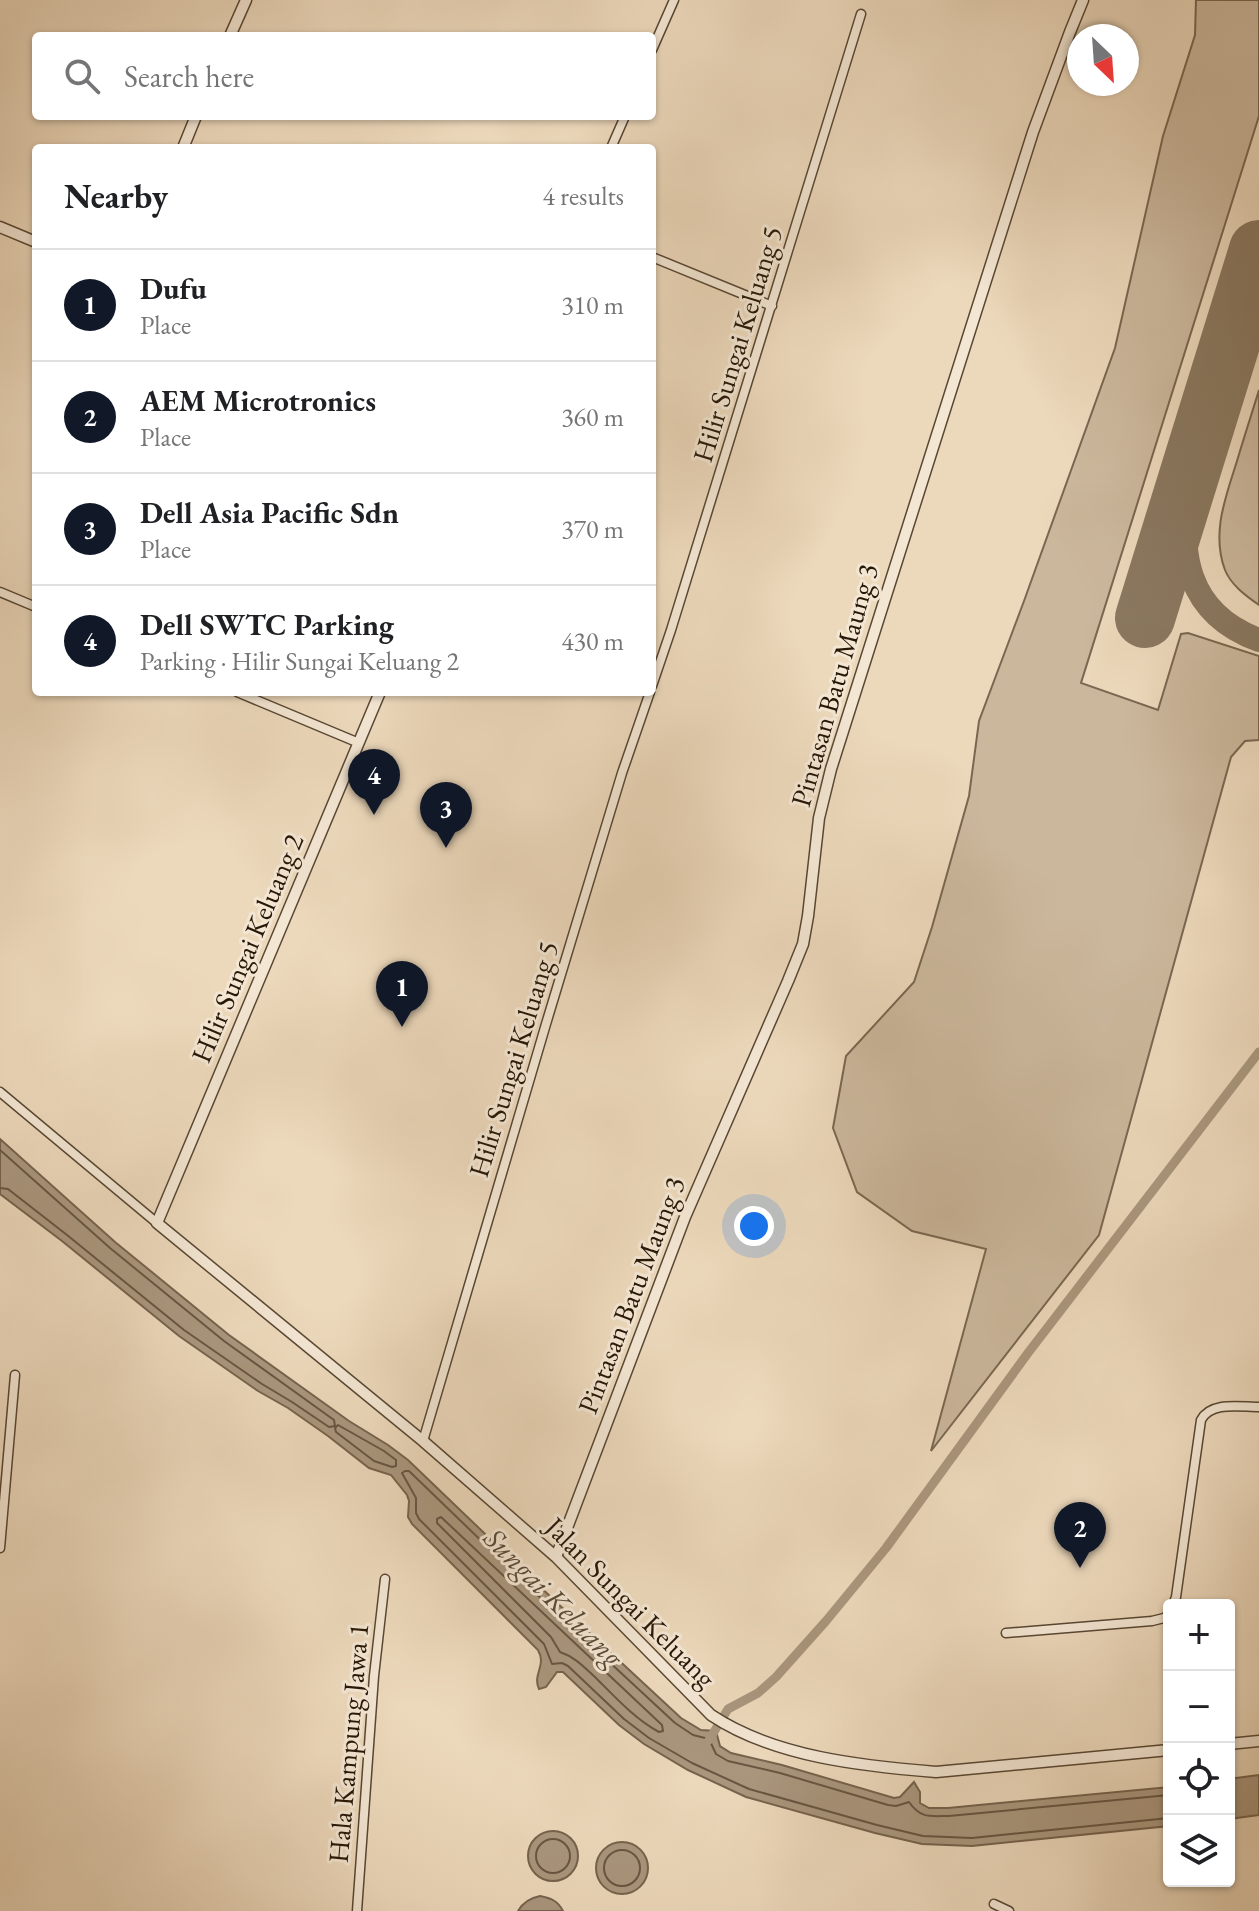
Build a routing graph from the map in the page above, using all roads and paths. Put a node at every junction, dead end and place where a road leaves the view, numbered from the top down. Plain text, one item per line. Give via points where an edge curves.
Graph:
1 (246, 0) edge
2 (674, 0) edge
3 (1083, 0) edge
4 (861, 14) dead end
5 (232, 32) edge
6 (656, 41) edge
7 (194, 120) edge
8 (623, 120) edge
9 (185, 144) edge
10 (613, 144) edge
11 (0, 227) edge
12 (32, 240) edge
13 (656, 259) edge
14 (772, 306) junction
15 (0, 592) edge
16 (32, 605) edge
17 (656, 674) edge
18 (247, 696) edge
19 (378, 696) edge
20 (649, 696) edge
21 (359, 743) junction
22 (0, 1092) edge
23 (157, 1223) junction
24 (15, 1375) dead end
25 (1259, 1407) edge
26 (0, 1429) edge
27 (11, 1430) junction
28 (423, 1441) junction
29 (0, 1548) edge
30 (556, 1557) junction
31 (385, 1579) dead end
32 (1175, 1599) edge
33 (1163, 1618) edge
34 (1006, 1633) dead end
35 (1259, 1741) edge
36 (1235, 1743) edge
37 (1163, 1751) edge
38 (994, 1904) dead end
39 (357, 1911) edge
40 (1009, 1911) edge

1 - 5 street
2 - 6 street
3 - 30 street, Pintasan Batu Maung 3 via 1033,132 831,769 819,818 803,944 685,1217
4 - 14 street, Hilir Sungai Keluang 5
7 - 9 street
8 - 10 street
11 - 12 street
13 - 14 street
14 - 17 street, Hilir Sungai Keluang 5
15 - 16 street
18 - 21 street
19 - 21 street, Hilir Sungai Keluang 2
20 - 28 street, Hilir Sungai Keluang 5
21 - 23 street, Hilir Sungai Keluang 2
22 - 23 street
23 - 28 street, Jalan Sungai Keluang
24 - 27 street
25 - 32 street via 1227,1406 1204,1413
26 - 27 street
27 - 29 street
28 - 30 street, Jalan Sungai Keluang
30 - 37 street, Jalan Sungai Keluang via 711,1715 777,1746 936,1772
31 - 39 street, Hala Kampung Jawa 1
33 - 34 street
35 - 36 street
38 - 40 street

